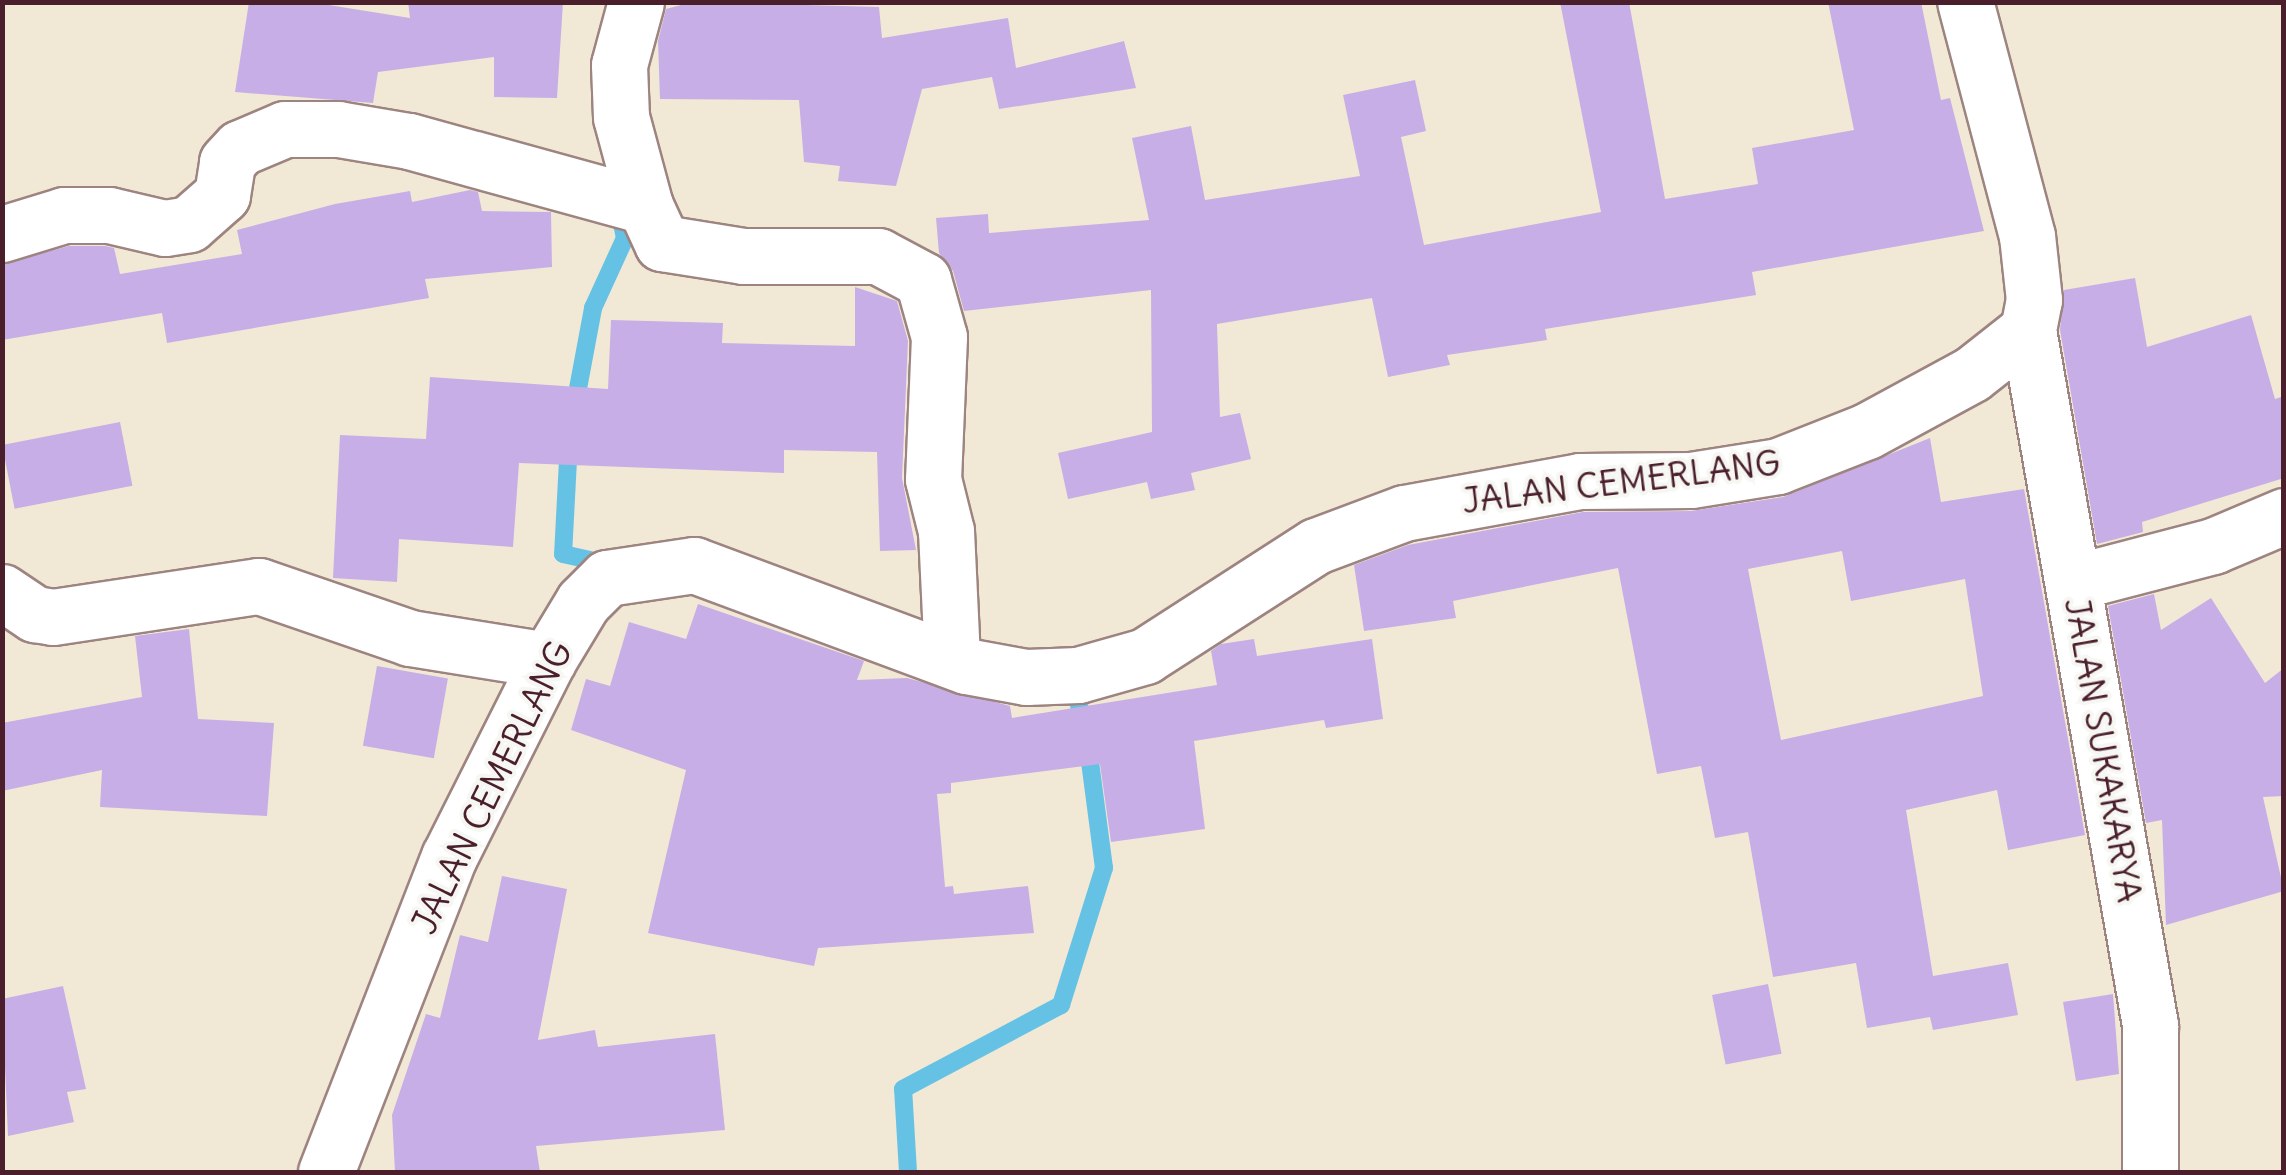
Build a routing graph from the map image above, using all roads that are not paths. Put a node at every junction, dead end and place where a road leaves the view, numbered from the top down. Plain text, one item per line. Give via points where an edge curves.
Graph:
1 (636, 2) edge
2 (1965, 2) edge
3 (644, 206) junction
4 (2, 234) edge
5 (2028, 330) junction
6 (2284, 516) edge
7 (2075, 582) junction
8 (2, 592) edge
9 (548, 660) junction
10 (952, 660) junction
11 (326, 1172) edge
12 (2150, 1172) edge

1 - 3 street via 619,65 621,118
2 - 5 street via 2023,219 2034,300
3 - 4 street via 409,141 338,128 285,129 240,148 227,162 222,195 189,224 166,228 110,215 64,216
3 - 10 street via 662,243 744,256 878,256 923,280 940,337 933,478 946,531
5 - 7 street, JALAN SUKAKARYA
5 - 10 street, JALAN CEMERLANG via 1972,374 1867,431 1778,466 1691,480 1580,481 1404,512 1316,546 1145,656 1078,675 1026,677
6 - 7 street via 2213,546
7 - 12 street, JALAN SUKAKARYA via 2150,1024
8 - 9 street via 35,614 53,617 259,586 410,638
9 - 10 street, JALAN CEMERLANG via 583,602 608,578 694,565
9 - 11 street, JALAN CEMERLANG via 450,857

